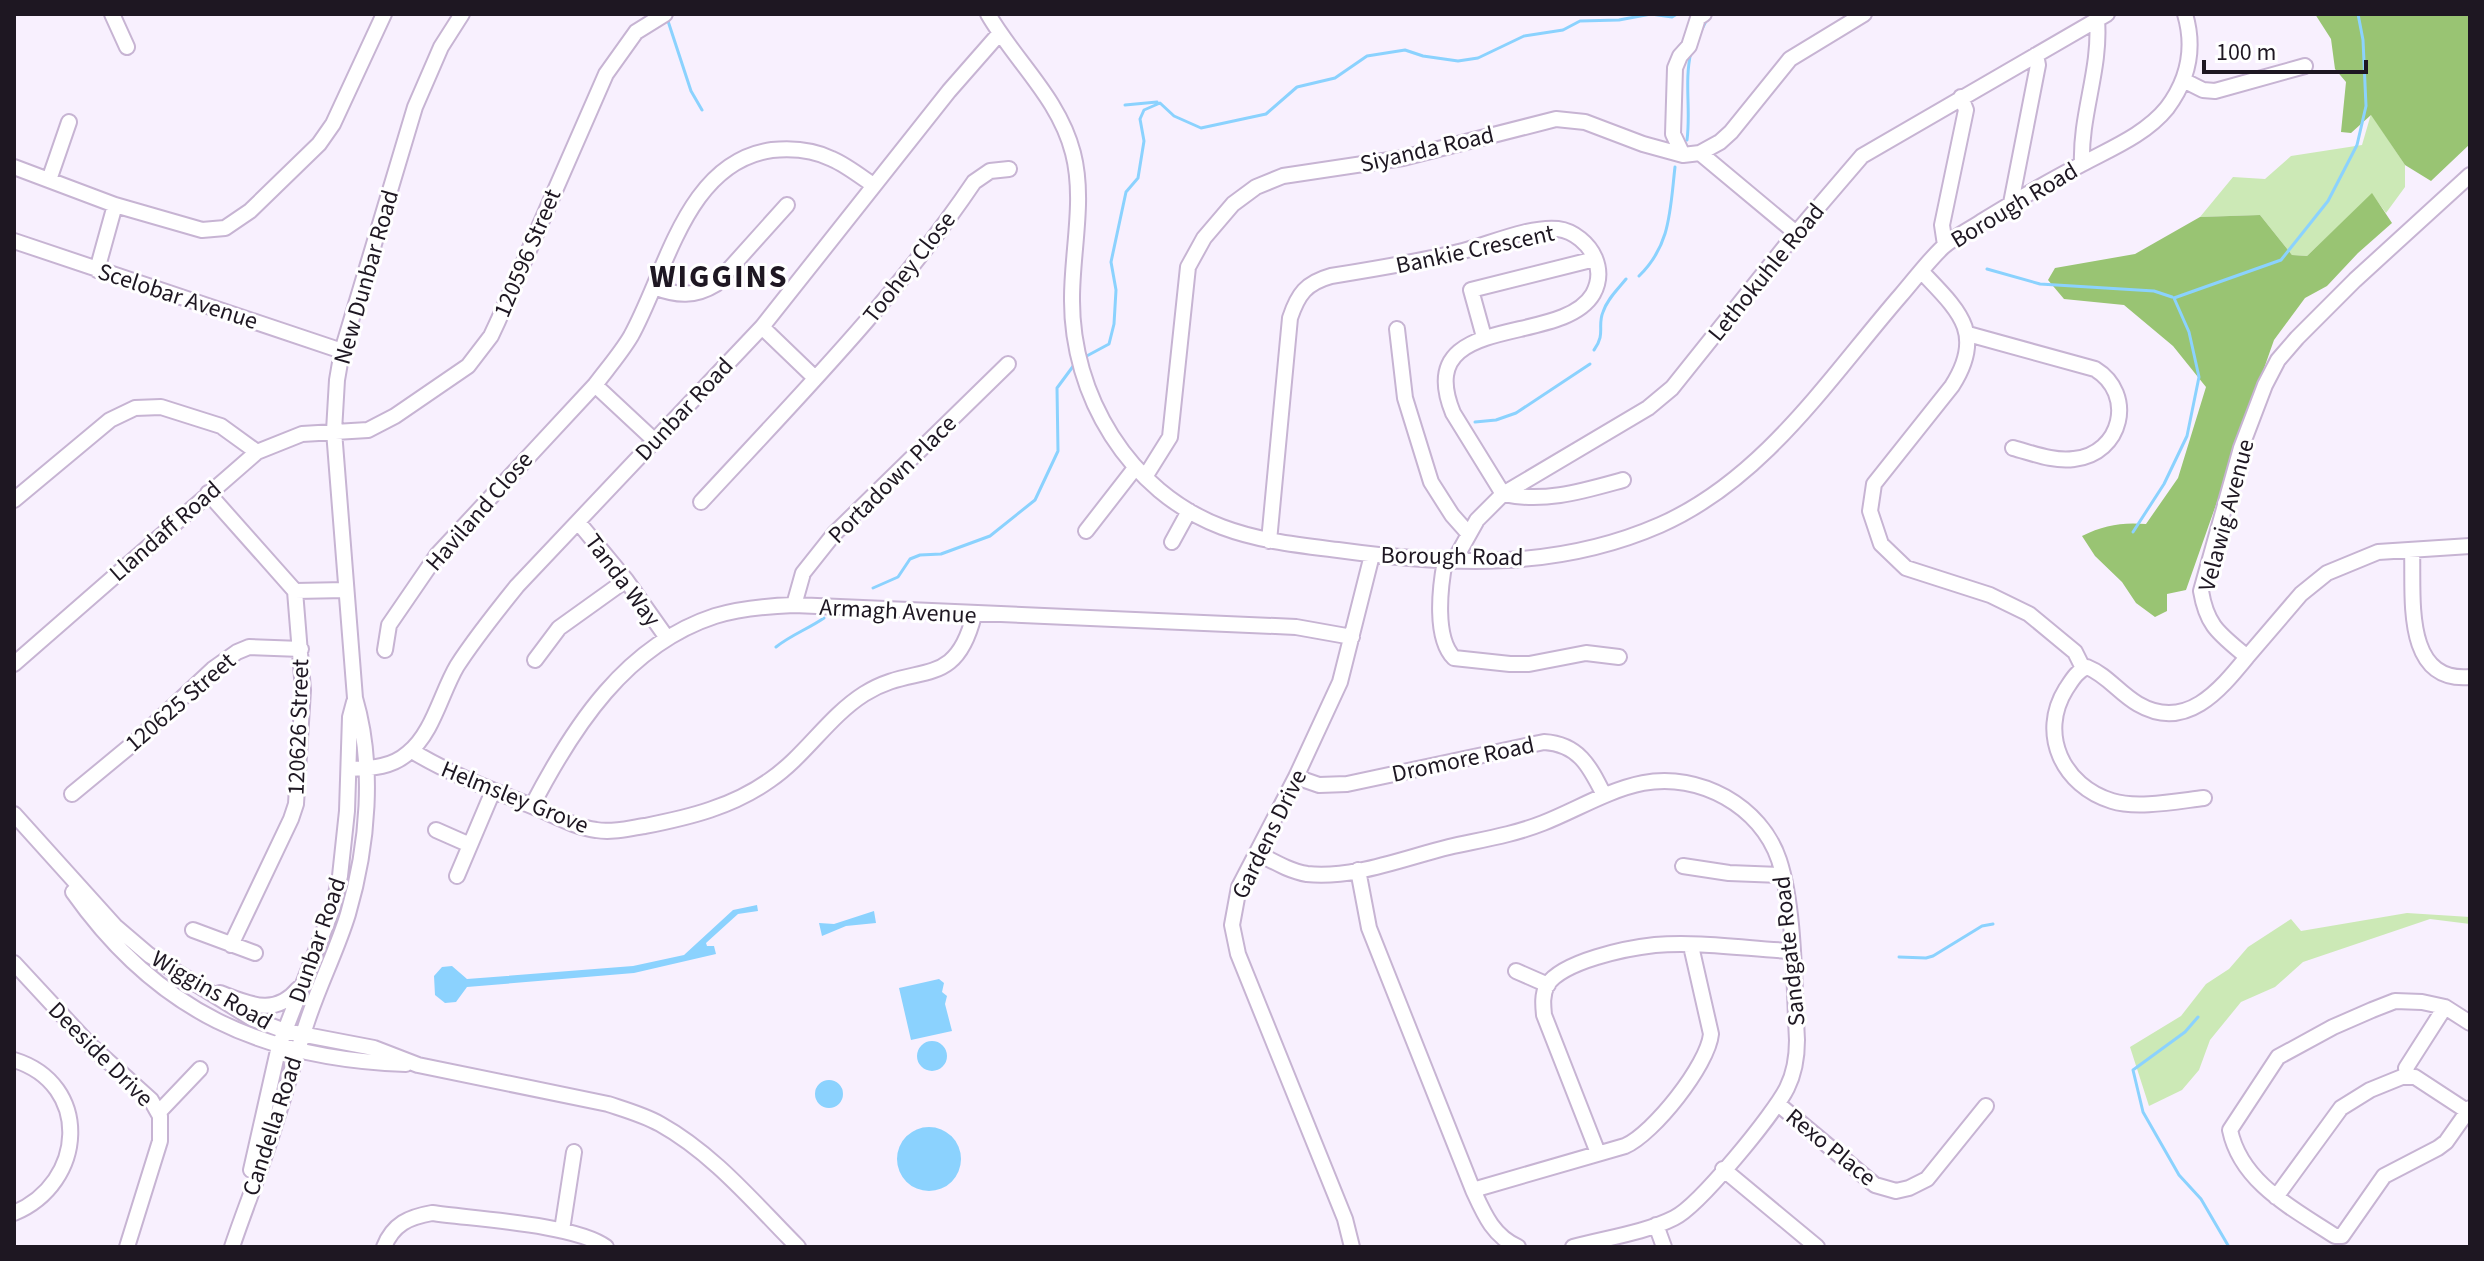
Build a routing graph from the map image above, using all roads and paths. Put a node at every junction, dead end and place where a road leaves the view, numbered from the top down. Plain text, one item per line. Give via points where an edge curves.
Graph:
1 (112, 14) edge
2 (384, 14) edge
3 (462, 14) edge
4 (665, 14) edge
5 (988, 14) edge
6 (1704, 14) edge
7 (1864, 14) edge
8 (2185, 14) edge
9 (2102, 17) edge
10 (999, 34) junction
11 (127, 47) dead end
12 (2036, 55) junction
13 (2305, 66) dead end
14 (2183, 80) junction
15 (1961, 97) junction
16 (69, 122) dead end
17 (1700, 153) junction
18 (1683, 155) junction
19 (2082, 164) junction
20 (14, 167) edge
21 (1009, 169) dead end
22 (2470, 175) edge
23 (49, 180) junction
24 (873, 185) junction
25 (2011, 203) junction
26 (115, 205) junction
27 (787, 205) dead end
28 (1796, 233) junction
29 (14, 241) edge
30 (1945, 245) junction
31 (1595, 259) junction
32 (97, 270) junction
33 (1922, 272) junction
34 (654, 287) junction
35 (762, 327) junction
36 (1397, 329) dead end
37 (1968, 334) junction
38 (1484, 337) junction
39 (342, 351) junction
40 (1008, 364) dead end
41 (815, 378) junction
42 (595, 385) junction
43 (334, 431) junction
44 (654, 440) junction
45 (2013, 448) dead end
46 (257, 452) junction
47 (1140, 473) junction
48 (1623, 480) dead end
49 (208, 493) junction
50 (1503, 494) junction
51 (14, 500) edge
52 (701, 502) dead end
53 (1189, 511) junction
54 (578, 522) junction
55 (1086, 531) dead end
56 (1468, 533) junction
57 (1269, 541) junction
58 (1172, 542) dead end
59 (2470, 546) edge
60 (2412, 550) junction
61 (1372, 555) junction
62 (1450, 561) junction
63 (626, 580) junction
64 (346, 590) junction
65 (295, 591) junction
66 (794, 605) junction
67 (974, 615) junction
68 (1352, 637) junction
69 (667, 638) junction
70 (301, 649) junction
71 (385, 650) dead end
72 (1619, 657) dead end
73 (2247, 657) junction
74 (535, 660) dead end
75 (14, 664) edge
76 (2083, 668) junction
77 (2470, 677) edge
78 (355, 698) junction
79 (412, 751) junction
80 (366, 768) junction
81 (349, 769) junction
82 (1296, 777) junction
83 (493, 791) junction
84 (72, 794) dead end
85 (1604, 795) junction
86 (2204, 798) dead end
87 (532, 806) junction
88 (14, 814) edge
89 (436, 830) dead end
90 (470, 845) junction
91 (43, 848) junction
92 (1257, 853) junction
93 (1683, 866) dead end
94 (1358, 870) junction
95 (1783, 875) junction
96 (457, 876) dead end
97 (193, 930) dead end
98 (231, 945) junction
99 (1691, 946) junction
100 (1791, 951) junction
101 (255, 953) dead end
102 (14, 963) edge
103 (1516, 971) dead end
104 (304, 983) junction
105 (193, 984) junction
106 (1548, 985) junction
107 (2445, 1007) junction
108 (2470, 1023) edge
109 (285, 1031) junction
110 (303, 1035) junction
111 (279, 1046) junction
112 (297, 1051) junction
113 (14, 1060) edge
114 (418, 1065) junction
115 (200, 1069) dead end
116 (2408, 1076) junction
117 (1778, 1104) junction
118 (1986, 1106) dead end
119 (2469, 1111) edge
120 (159, 1112) junction
121 (574, 1152) dead end
122 (1598, 1153) junction
123 (1723, 1169) junction
124 (1473, 1190) junction
125 (2276, 1197) junction
126 (14, 1213) edge
127 (242, 1217) junction
128 (1656, 1225) junction
129 (562, 1230) junction
130 (127, 1247) edge
131 (232, 1247) edge
132 (384, 1247) edge
133 (606, 1247) edge
134 (798, 1247) edge
135 (1352, 1247) edge
136 (1518, 1247) edge
137 (1573, 1247) edge
138 (1664, 1247) edge
139 (1817, 1247) edge

1 - 11 street
2 - 26 street via 319,144 233,224 202,230
3 - 39 street, New Dunbar Road via 415,107
4 - 43 street, 120596 Street via 636,32 606,74 481,350 451,379 386,421 368,430
5 - 10 street, Borough Road
6 - 18 street via 1675,68 1673,134
7 - 17 street, Siyanda Road via 1790,59 1731,132
8 - 14 street, Borough Road via 2190,46
9 - 12 street, Lethokuhle Road
9 - 19 street via 2082,133
10 - 24 street, Dunbar Road
10 - 47 street, Borough Road via 1055,108 1074,155 1074,338 1097,410
12 - 15 street, Lethokuhle Road
12 - 25 street
13 - 14 street via 2215,91
14 - 19 street, Borough Road via 2165,110 2142,130
15 - 28 street, Lethokuhle Road via 1870,150
15 - 30 street via 1966,110 1942,225
16 - 23 street
17 - 18 street, Siyanda Road
17 - 28 street
18 - 47 street, Siyanda Road via 1585,122 1556,119 1403,158 1272,179 1256,187 1204,238 1188,267 1170,437
19 - 25 street, Borough Road
20 - 23 street
21 - 41 street, Toohey Close via 990,171 974,182 899,283
22 - 73 street, Velawig Avenue via 2297,338 2265,385 2241,448 2201,591 2205,612 2217,631
23 - 26 street
24 - 34 street, Haviland Close via 832,158 809,151 783,149 739,159 708,183
24 - 35 street, Dunbar Road
25 - 30 street, Borough Road
26 - 32 street
27 - 34 street via 708,289 679,295
28 - 50 street, Lethokuhle Road via 1660,399
29 - 32 street, Scelobar Avenue
30 - 33 street, Borough Road
31 - 38 street via 1596,289 1581,307
31 - 38 street via 1471,290
31 - 57 street, Bankie Crescent via 1576,236 1548,229 1331,276 1300,292 1290,318
32 - 39 street, Scelobar Avenue
33 - 37 street via 1954,305
33 - 62 street, Borough Road via 1792,424 1756,462 1710,497 1662,524 1616,541 1499,562
34 - 42 street, Haviland Close via 630,337
35 - 41 street
35 - 44 street, Dunbar Road
36 - 56 street via 1405,398 1431,482
37 - 45 street via 2095,369 2117,392 2117,430 2099,451 2063,460
37 - 76 street via 1961,372 1874,484 1870,511 1881,544 1906,568 1990,595 2029,614 2075,652
38 - 50 street via 1457,354 1446,387 1453,413
39 - 43 street, New Dunbar Road
40 - 66 street, Portadown Place via 834,534 803,573
41 - 52 street, Toohey Close
42 - 44 street
42 - 71 street, Haviland Close via 437,555 389,625
43 - 46 street, Llandaff Road via 302,434
43 - 64 street, New Dunbar Road
44 - 54 street, Dunbar Road
46 - 49 street, Llandaff Road
46 - 51 street via 221,426 161,407 135,408 110,420
47 - 53 street, Borough Road
47 - 55 street, Siyanda Road
48 - 50 street via 1564,495
49 - 65 street
49 - 75 street, Llandaff Road
50 - 56 street, Lethokuhle Road
53 - 57 street, Borough Road
53 - 58 street
54 - 63 street, Tanda Way
54 - 79 street, Dunbar Road via 487,622
56 - 62 street, Lethokuhle Road
57 - 61 street, Borough Road
59 - 60 street
60 - 73 street via 2378,552 2327,573 2301,594
60 - 77 street via 2416,638 2425,660 2441,673
61 - 62 street, Borough Road
61 - 68 street, Gardens Drive
62 - 72 street, Lethokuhle Road via 1440,586 1440,620 1454,658 1519,664 1586,653
63 - 69 street, Tanda Way
63 - 74 street via 559,628
64 - 65 street
64 - 78 street, New Dunbar Road
65 - 70 street, 120626 Street
66 - 67 street, Armagh Avenue
66 - 69 street, Armagh Avenue via 738,610
67 - 68 street, Armagh Avenue via 1296,627
67 - 87 street, Helmsley Grove via 964,646 949,664 867,692 786,767 737,801 694,816 608,831 582,827
68 - 82 street, Gardens Drive via 1340,682
69 - 87 street, Armagh Avenue via 595,702
70 - 84 street, 120625 Street via 249,647 237,652
70 - 98 street, 120626 Street via 296,804
73 - 76 street via 2204,703 2172,712 2141,706 2099,672
76 - 86 street via 2064,692 2054,725 2058,754 2074,778 2121,803
78 - 80 street, New Dunbar Road
78 - 81 street, New Dunbar Road
79 - 80 street via 396,762
79 - 83 street, Helmsley Grove
80 - 81 street
80 - 110 street, Dunbar Road via 355,882
81 - 104 street, Dunbar Road via 340,876
82 - 85 street, Dromore Road via 1319,785 1347,784 1556,742 1582,757
82 - 92 street, Gardens Drive
83 - 87 street, Helmsley Grove
83 - 90 street
85 - 94 street, Sandgate Road via 1531,827
85 - 95 street, Sandgate Road via 1643,783 1673,781 1722,795 1764,830
88 - 91 street, Wiggins Road
89 - 90 street
90 - 96 street
91 - 105 street, Wiggins Road via 115,926
91 - 111 street, Wiggins Road via 105,934 146,974 207,1016
92 - 94 street, Sandgate Road via 1308,874
92 - 135 street, Gardens Drive via 1234,906 1238,954
93 - 95 street
94 - 124 street via 1369,928
95 - 100 street, Sandgate Road
97 - 98 street
98 - 101 street
99 - 100 street
99 - 106 street via 1655,945 1581,962
99 - 122 street via 1711,1034 1706,1056 1644,1134
100 - 117 street, Sandgate Road via 1797,1061
102 - 120 street, Deeside Drive
103 - 106 street
104 - 105 street via 285,1002 267,1008
104 - 109 street, Dunbar Road
105 - 109 street, Wiggins Road
106 - 122 street via 1543,1003 1549,1031
107 - 108 street
107 - 116 street via 2406,1068
107 - 125 street via 2395,1001 2278,1057 2230,1130 2249,1173
109 - 110 street, Wiggins Road
109 - 111 street, Candella Road
110 - 112 street, Candella Road
110 - 114 street, Wiggins Road via 374,1048
111 - 112 street, Wiggins Road
111 - 127 street, Candella Road
112 - 114 street, Wiggins Road
112 - 127 street, Candella Road
113 - 126 street via 33,1067 56,1090 66,1107 71,1135 57,1180
114 - 134 street, Wiggins Road via 608,1104 659,1123 701,1152
115 - 120 street
116 - 119 street
116 - 125 street via 2341,1108
117 - 118 street, Rexo Place via 1862,1175 1896,1191 1920,1184 1934,1172
117 - 123 street, Sandgate Road
119 - 125 street via 2446,1142 2384,1176 2342,1236
120 - 130 street, Deeside Drive via 161,1134
121 - 129 street
122 - 124 street
123 - 128 street, Sandgate Road via 1685,1211
123 - 139 street
124 - 136 street via 1489,1224
127 - 131 street, Candella Road
128 - 137 street, Sandgate Road
128 - 138 street
129 - 132 street via 432,1213 403,1221
129 - 133 street

